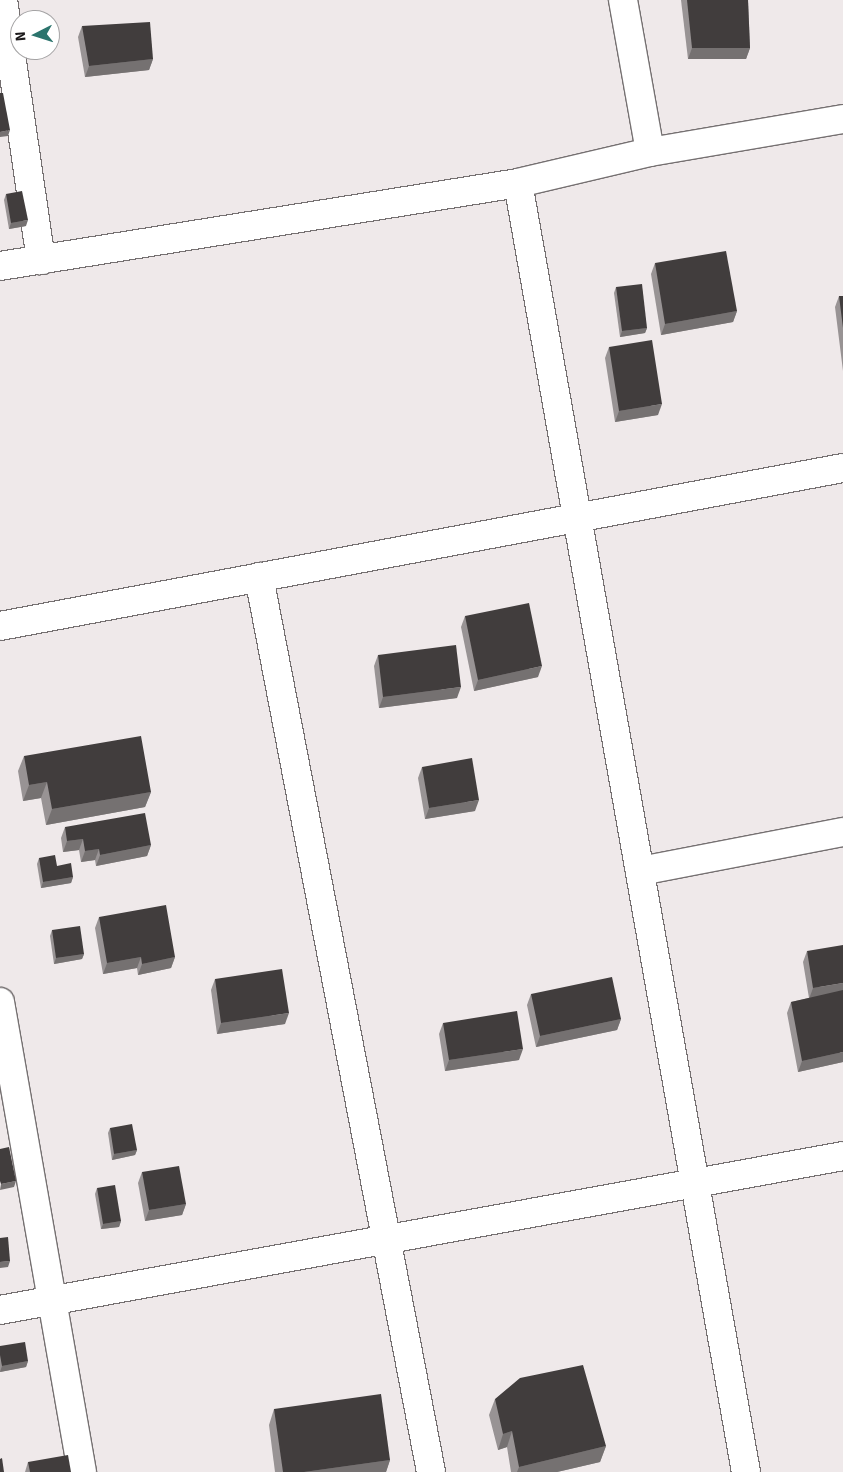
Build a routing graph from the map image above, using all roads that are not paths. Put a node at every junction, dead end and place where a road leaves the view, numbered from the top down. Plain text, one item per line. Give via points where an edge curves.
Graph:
1 (3, 0) edge
2 (623, 0) edge
3 (843, 119) edge
4 (650, 152) junction
5 (518, 183) junction
6 (42, 260) junction
7 (0, 266) edge
8 (843, 468) edge
9 (577, 518) junction
10 (259, 577) junction
11 (0, 626) edge
12 (843, 832) edge
13 (640, 871) junction
14 (0, 1002) edge
15 (843, 1156) edge
16 (694, 1183) junction
17 (385, 1240) junction
18 (52, 1301) junction
19 (0, 1310) edge
20 (82, 1472) edge
21 (431, 1472) edge
22 (746, 1472) edge

1 - 6 street
2 - 4 street
3 - 4 street
4 - 5 street
5 - 6 street
5 - 9 street
6 - 7 street
8 - 9 street
9 - 10 street
9 - 13 street
10 - 11 street
10 - 17 street
12 - 13 street
13 - 16 street
14 - 18 street
15 - 16 street
16 - 17 street
16 - 22 street
17 - 18 street
17 - 21 street
18 - 19 street
18 - 20 street

